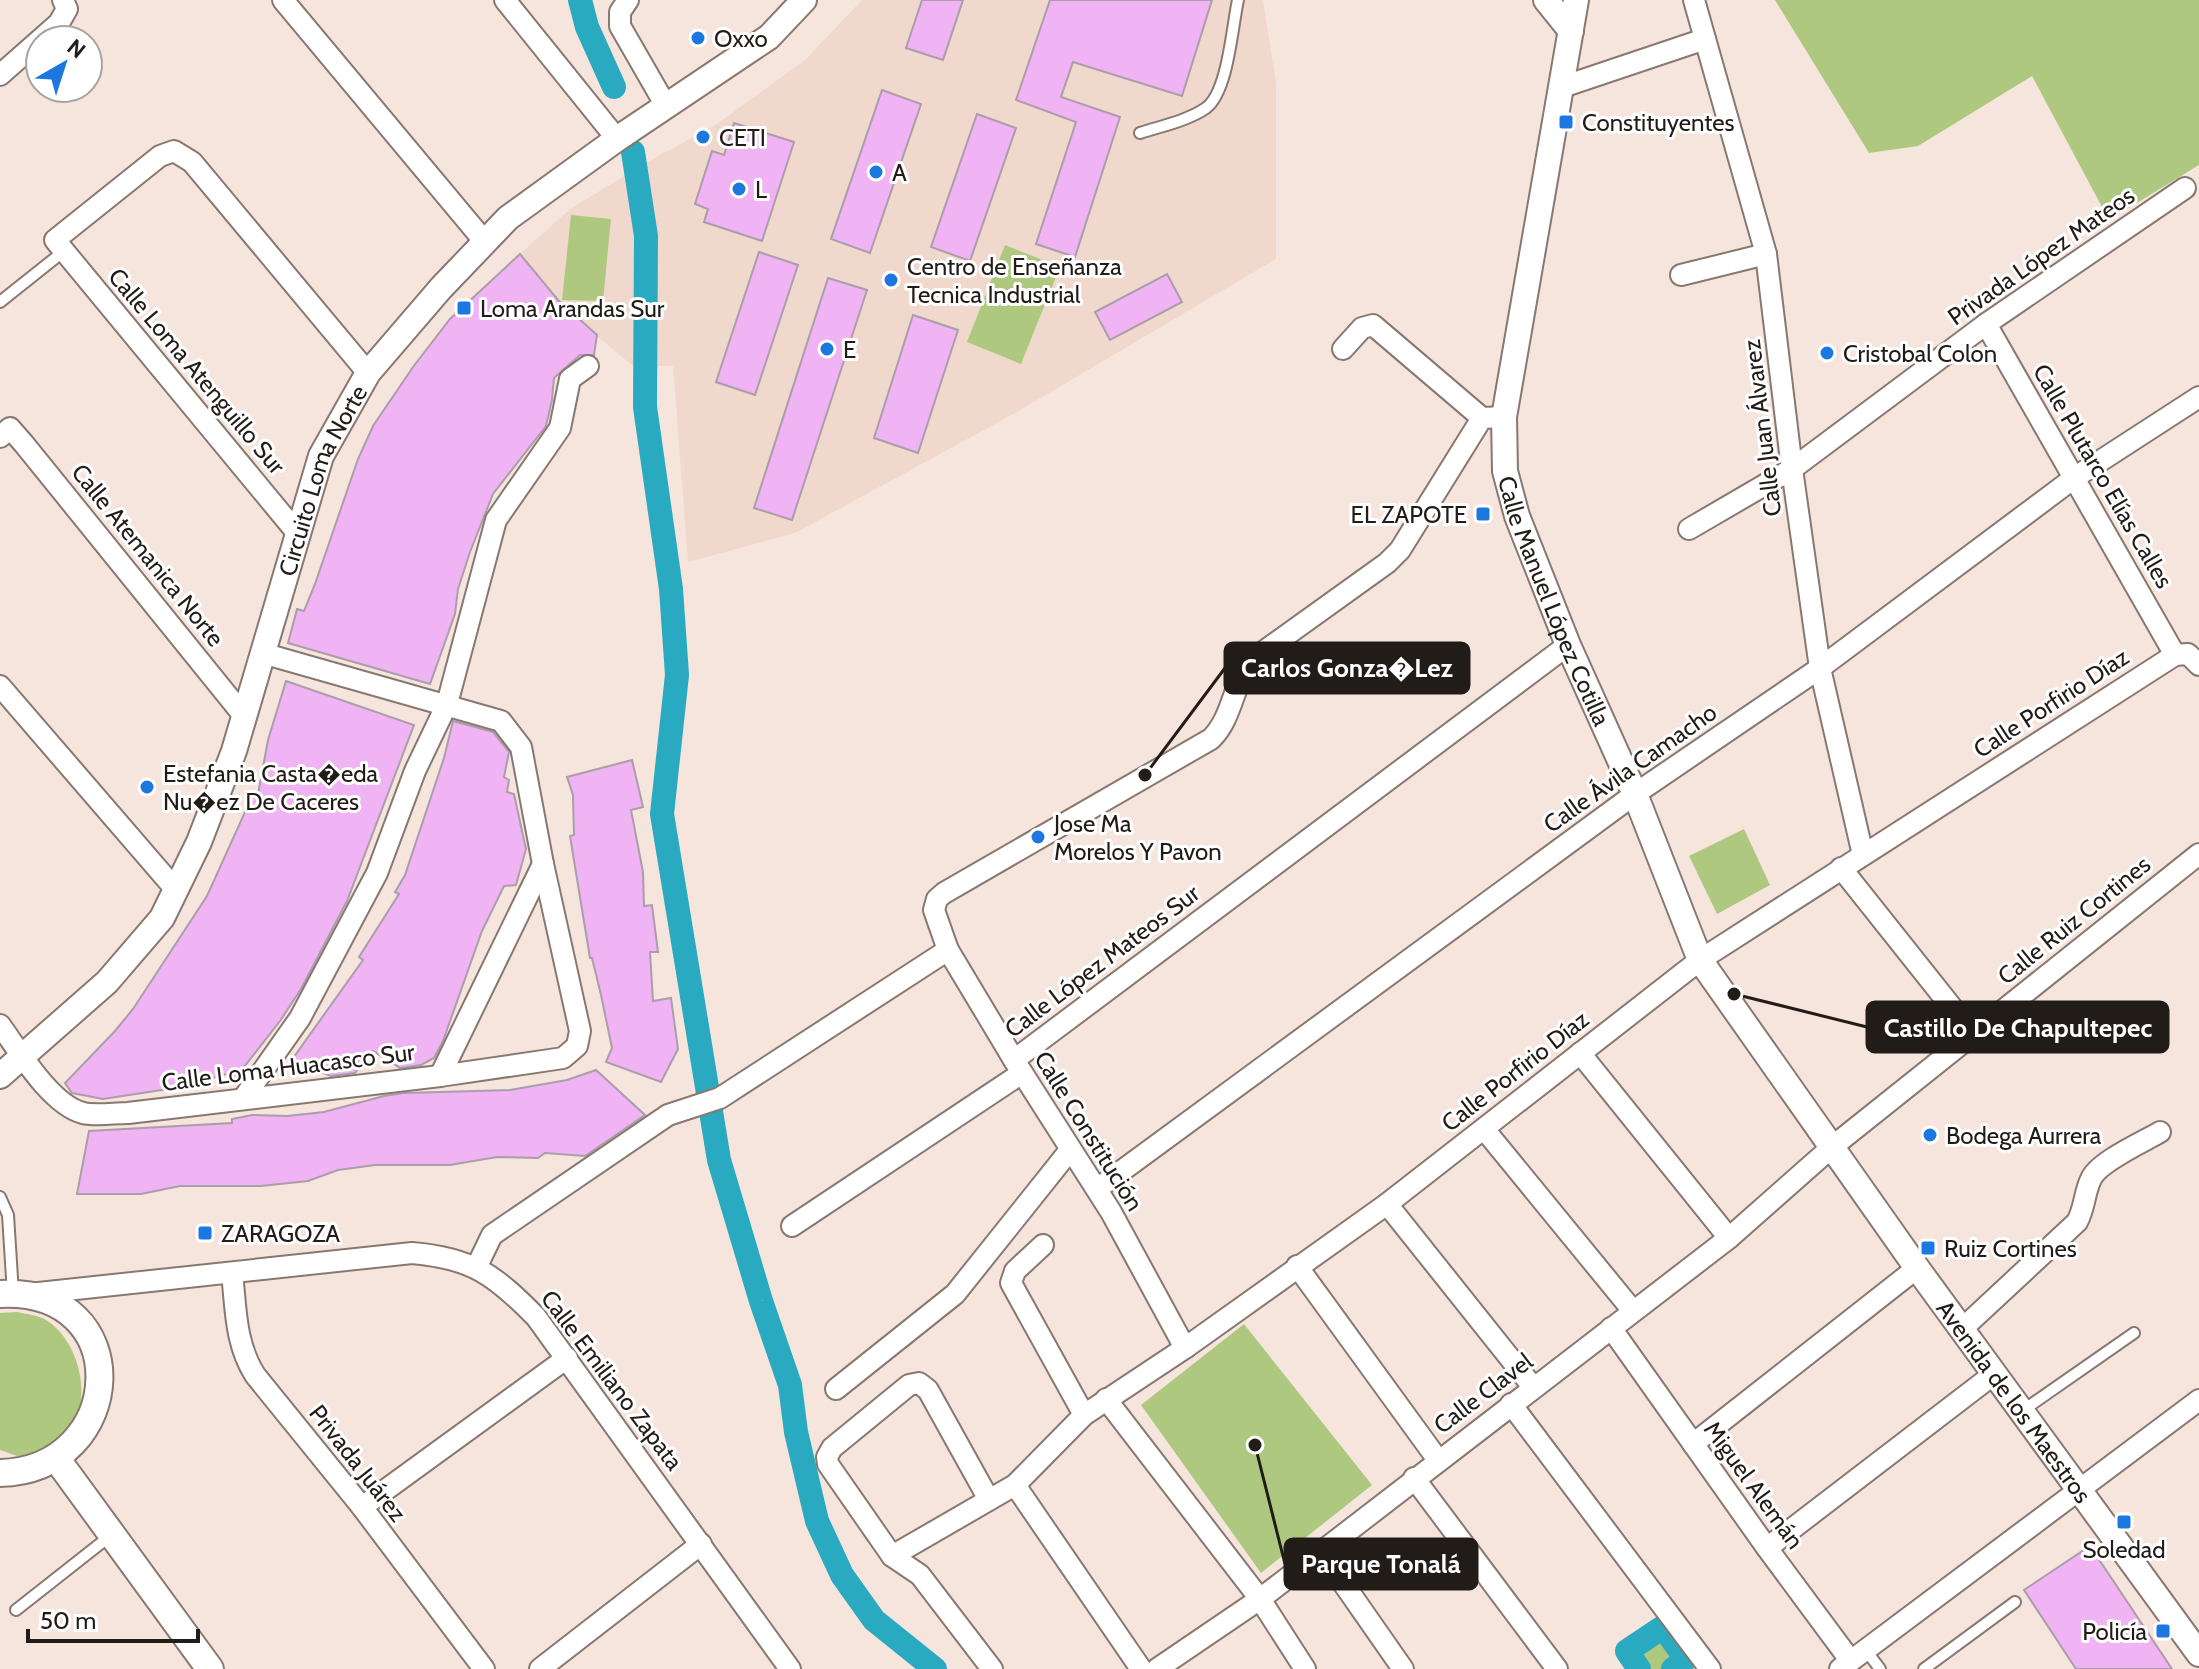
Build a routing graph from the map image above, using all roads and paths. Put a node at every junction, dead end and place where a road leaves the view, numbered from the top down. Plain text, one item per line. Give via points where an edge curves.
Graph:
1 (63, 0) edge
2 (283, 0) edge
3 (505, 0) edge
4 (628, 0) edge
5 (804, 0) edge
6 (1238, 0) edge
7 (1546, 0) edge
8 (1576, 0) edge
9 (1694, 0) edge
10 (1571, 31) junction
11 (1705, 39) junction
12 (0, 75) edge
13 (1562, 87) junction
14 (666, 106) junction
15 (1140, 133) dead end
16 (617, 139) junction
17 (2185, 188) dead end
18 (485, 242) junction
19 (60, 246) junction
20 (1766, 254) junction
21 (1681, 275) dead end
22 (0, 302) edge
23 (1986, 324) junction
24 (1343, 349) dead end
25 (588, 366) dead end
26 (368, 373) junction
27 (2199, 397) edge
28 (1493, 418) junction
29 (5, 432) edge
30 (1792, 469) junction
31 (2074, 478) junction
32 (1689, 529) dead end
33 (298, 534) junction
34 (1568, 645) junction
35 (262, 653) junction
36 (2187, 658) edge
37 (1820, 668) junction
38 (0, 686) edge
39 (447, 704) junction
40 (244, 716) junction
41 (1635, 794) junction
42 (2199, 854) edge
43 (1863, 855) junction
44 (543, 864) junction
45 (1841, 868) junction
46 (176, 890) junction
47 (948, 950) junction
48 (1700, 960) junction
49 (0, 1025) edge
50 (1973, 1034) junction
51 (1580, 1053) junction
52 (24, 1057) junction
53 (1018, 1066) junction
54 (0, 1076) edge
55 (440, 1076) junction
56 (243, 1099) junction
57 (1484, 1129) junction
58 (2160, 1132) dead end
59 (1832, 1147) junction
60 (1070, 1150) junction
61 (1097, 1189) junction
62 (0, 1197) edge
63 (1387, 1204) junction
64 (792, 1226) dead end
65 (1729, 1238) junction
66 (1043, 1245) dead end
67 (1297, 1266) junction
68 (476, 1268) junction
69 (1917, 1268) junction
70 (232, 1273) junction
71 (9, 1294) edge
72 (1633, 1311) junction
73 (1611, 1328) junction
74 (1962, 1329) junction
75 (2134, 1333) dead end
76 (1185, 1348) junction
77 (567, 1358) junction
78 (1994, 1374) junction
79 (1533, 1387) junction
80 (836, 1389) dead end
81 (1106, 1399) junction
82 (2199, 1400) edge
83 (1511, 1404) junction
84 (2022, 1411) junction
85 (1084, 1415) junction
86 (1693, 1444) junction
87 (56, 1458) junction
88 (1438, 1460) junction
89 (0, 1473) edge
90 (1414, 1478) junction
91 (1015, 1485) junction
92 (2080, 1489) junction
93 (988, 1498) junction
94 (362, 1507) junction
95 (112, 1535) junction
96 (701, 1544) junction
97 (1767, 1548) junction
98 (1320, 1550) junction
99 (892, 1556) junction
100 (1260, 1599) junction
101 (2015, 1602) dead end
102 (16, 1610) dead end
103 (2199, 1653) edge
104 (1852, 1659) edge
105 (210, 1669) edge
106 (484, 1669) edge
107 (540, 1669) edge
108 (790, 1669) edge
109 (992, 1669) edge
110 (1141, 1669) edge
111 (1157, 1669) edge
112 (1305, 1669) edge
113 (1403, 1669) edge
114 (1557, 1669) edge
115 (1710, 1669) edge
116 (1880, 1669) edge
117 (1924, 1669) edge

1 - 12 street via 67,9 59,23
2 - 18 street
3 - 16 street
4 - 14 street via 620,12 620,26
5 - 14 street, Circuito Loma Norte via 769,37
6 - 15 lane via 1220,92 1194,114
7 - 10 street
8 - 10 street, Calle Manuel López Cotilla
9 - 11 street, Calle Juan Álvarez
10 - 13 street, Calle Manuel López Cotilla
11 - 13 street
11 - 20 street, Calle Juan Álvarez
13 - 28 street, Calle Manuel López Cotilla
14 - 16 street, Circuito Loma Norte
16 - 18 street, Circuito Loma Norte via 508,218
17 - 23 street, Privada López Mateos
18 - 26 street, Circuito Loma Norte
19 - 22 lane
19 - 26 street via 160,156 174,151 192,162
19 - 33 street, Calle Loma Atenguillo Sur
20 - 21 street
20 - 30 street, Calle Juan Álvarez
23 - 30 street, Privada López Mateos
23 - 31 street, Calle Plutarco Elías Calles
24 - 28 street via 1362,328 1373,325
25 - 39 street via 570,379 560,428 496,520
26 - 33 street, Circuito Loma Norte via 321,456
27 - 31 street, Calle Ávila Camacho
28 - 34 street, Calle Manuel López Cotilla via 1517,516
28 - 47 street, Calle Constitución via 1400,550 1256,657 1238,681 1221,729 1211,739 937,899 934,910
29 - 40 street, Calle Atemanica Norte
30 - 32 street, Privada López Mateos
30 - 37 street, Calle Juan Álvarez
31 - 36 street, Calle Plutarco Elías Calles
31 - 37 street, Calle Ávila Camacho
33 - 35 street, Circuito Loma Norte
34 - 41 street, Calle Manuel López Cotilla
34 - 53 street, Calle López Mateos Sur
35 - 39 street
35 - 40 street, Circuito Loma Norte
36 - 43 street, Calle Porfirio Díaz
37 - 41 street, Calle Ávila Camacho
37 - 43 street, Calle Juan Álvarez
38 - 46 street
39 - 44 street via 501,721 521,747
39 - 56 street via 377,873 340,946 300,1018
40 - 46 street, Circuito Loma Norte
41 - 48 street, Calle Manuel López Cotilla
41 - 61 street, Calle Ávila Camacho
42 - 50 street, Calle Ruiz Cortines
43 - 45 street, Calle Porfirio Díaz
44 - 55 street
44 - 55 street, Calle Loma Huacasco Sur via 580,1031 577,1046 563,1058
45 - 48 street, Calle Porfirio Díaz
45 - 50 street
46 - 52 street, Circuito Loma Norte via 162,918 107,982
47 - 53 street, Calle Constitución
47 - 68 street via 720,1098 668,1115 492,1235
48 - 51 street, Calle Porfirio Díaz
48 - 59 street, Calle Manuel López Cotilla
49 - 52 street, Calle Loma Huacasco Sur
50 - 59 street, Calle Ruiz Cortines
51 - 57 street, Calle Porfirio Díaz
51 - 65 street
52 - 54 street, Circuito Loma Norte
52 - 56 street, Calle Loma Huacasco Sur via 67,1107 85,1113
53 - 60 street, Calle Constitución
53 - 64 street, Calle López Mateos Sur
55 - 56 street, Calle Loma Huacasco Sur
57 - 63 street, Calle Porfirio Díaz
57 - 72 street
58 - 74 street via 2098,1169 2077,1222
59 - 65 street, Calle Clavel
59 - 69 street, Avenida de los Maestros
60 - 61 street, Calle Constitución
60 - 80 street via 955,1294
61 - 76 street, Calle Constitución
62 - 71 lane via 8,1215
63 - 67 street, Calle Porfirio Díaz
63 - 79 street
65 - 72 street, Calle Clavel
66 - 85 street via 1015,1271 1011,1283
67 - 76 street, Calle Porfirio Díaz
67 - 88 street
68 - 70 street, Calle Emiliano Zapata via 458,1259 412,1253
68 - 77 street, Calle Emiliano Zapata via 507,1287
69 - 74 street, Avenida de los Maestros
69 - 86 street
70 - 71 street, Calle Emiliano Zapata
70 - 94 street, Privada Juárez via 243,1356
71 - 87 main road via 53,1301 91,1338 100,1377 96,1405 85,1429
72 - 73 street, Calle Clavel
73 - 79 street, Calle Clavel
73 - 86 street, Miguel Alemán
74 - 78 street, Avenida de los Maestros
75 - 84 lane
76 - 81 street, Calle Porfirio Díaz
77 - 94 street
77 - 96 street, Calle Emiliano Zapata
78 - 84 street, Avenida de los Maestros
78 - 97 street
79 - 83 street, Calle Clavel
81 - 85 street, Calle Porfirio Díaz
81 - 100 street
82 - 92 street
83 - 88 street, Calle Clavel
83 - 115 street
84 - 92 street, Avenida de los Maestros
85 - 91 street, Calle Porfirio Díaz
86 - 97 street, Miguel Alemán
87 - 89 main road via 33,1469
87 - 95 main road
88 - 90 street, Calle Clavel
90 - 98 street, Calle Clavel
90 - 114 street
91 - 93 street, Calle Porfirio Díaz
91 - 110 street
92 - 103 street, Avenida de los Maestros
92 - 104 street
93 - 99 street, Calle Porfirio Díaz
93 - 99 street via 928,1390 919,1383 909,1385 827,1457
94 - 106 street, Privada Juárez
95 - 102 lane
95 - 105 main road
96 - 107 street
96 - 108 street, Calle Emiliano Zapata
97 - 104 street, Miguel Alemán
98 - 100 street, Calle Clavel
98 - 113 street
99 - 109 street via 920,1575
100 - 111 street, Calle Clavel
100 - 112 street
101 - 117 lane
104 - 116 lane

